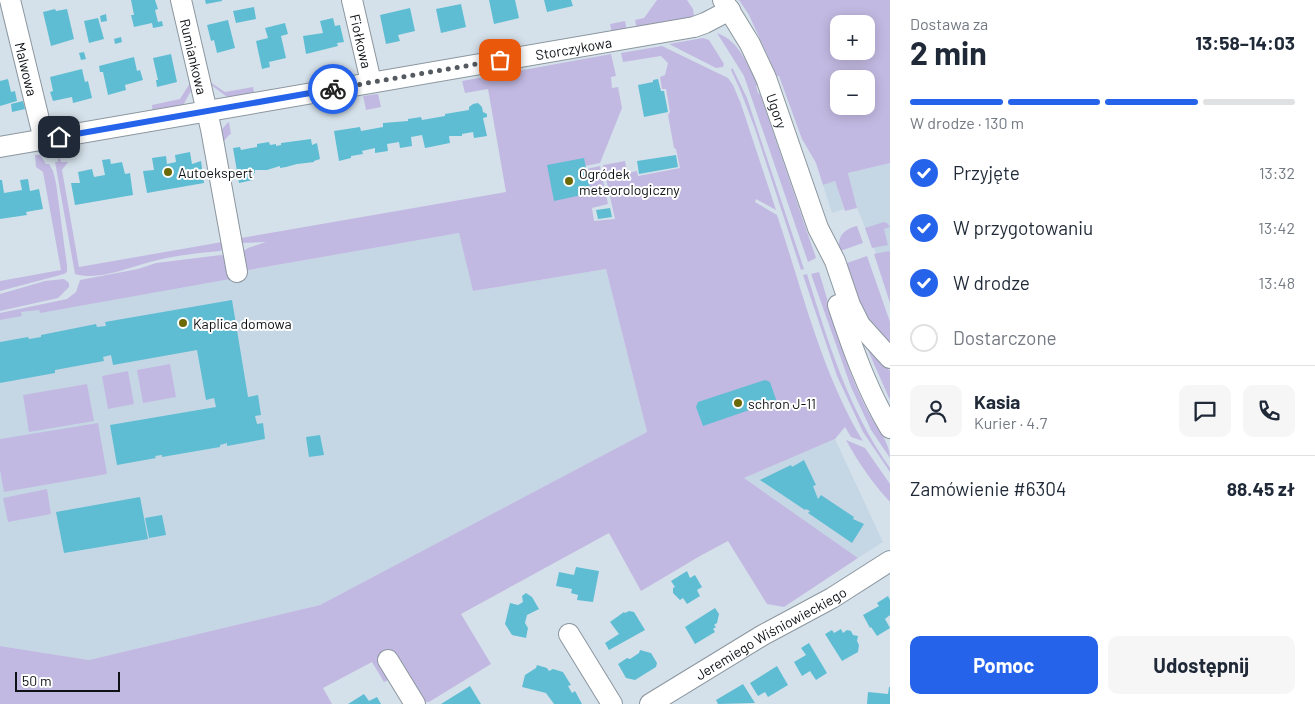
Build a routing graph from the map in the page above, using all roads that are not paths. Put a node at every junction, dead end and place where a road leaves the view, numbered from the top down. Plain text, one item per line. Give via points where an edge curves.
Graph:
1 (10, 0) edge
2 (181, 0) edge
3 (352, 0) edge
4 (726, 5) edge
5 (371, 82) junction
6 (206, 111) junction
7 (44, 140) junction
8 (0, 148) edge
9 (818, 228) junction
10 (237, 272) dead end
11 (890, 358) edge
12 (890, 428) edge
13 (890, 561) edge
14 (569, 634) dead end
15 (388, 660) dead end
16 (415, 704) edge
17 (612, 704) edge
18 (650, 704) edge

1 - 7 street, Malwowa
2 - 6 street, Rumiankowa
3 - 5 street, Fiołkowa
4 - 5 street, Storczykowa via 705,23 694,27
4 - 9 street, Ugory via 766,78
5 - 6 street, Storczykowa
6 - 7 street, Storczykowa
6 - 10 street, Rumiankowa
7 - 8 street, Storczykowa
9 - 11 street, Ugory via 860,325
9 - 12 street, Ugory via 824,264 854,352
13 - 18 street, Jeremiego Wiśniowieckiego
14 - 17 street
15 - 16 street

